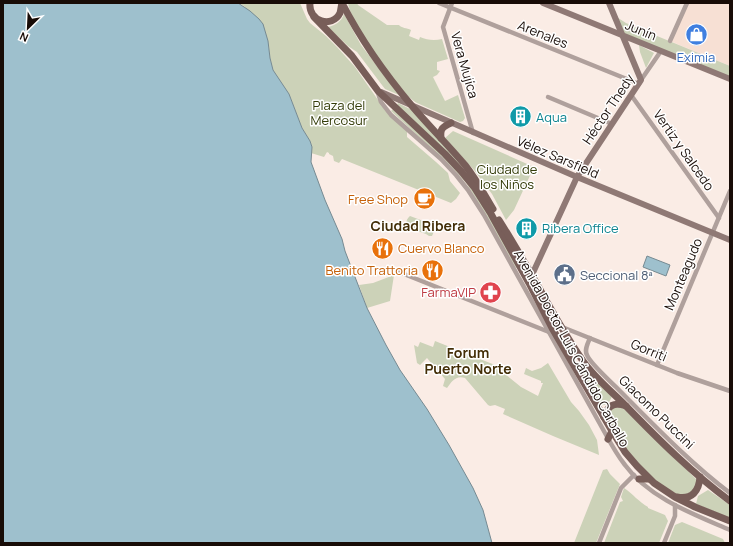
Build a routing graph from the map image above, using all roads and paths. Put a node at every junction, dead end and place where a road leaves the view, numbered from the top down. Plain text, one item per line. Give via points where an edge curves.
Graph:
1 (305, 3) edge
2 (310, 3) edge
3 (342, 3) edge
4 (439, 3) edge
5 (544, 3) edge
6 (609, 3) edge
7 (687, 3) edge
8 (451, 6) edge
9 (312, 15) junction
10 (623, 37) junction
11 (670, 41) dead end
12 (661, 51) junction
13 (730, 79) edge
14 (640, 82) junction
15 (378, 91) junction
16 (631, 95) junction
17 (548, 97) dead end
18 (412, 106) junction
19 (451, 123) junction
20 (612, 124) junction
21 (473, 133) junction
22 (441, 138) junction
23 (577, 177) junction
24 (730, 191) edge
25 (718, 218) junction
26 (712, 233) junction
27 (730, 240) edge
28 (399, 272) dead end
29 (532, 275) junction
30 (529, 283) junction
31 (526, 290) junction
32 (560, 326) junction
33 (549, 332) junction
34 (590, 338) junction
35 (657, 365) junction
36 (730, 391) edge
37 (626, 406) junction
38 (604, 417) junction
39 (612, 431) junction
40 (608, 439) junction
41 (636, 477) junction
42 (700, 477) junction
43 (649, 479) junction
44 (714, 481) junction
45 (714, 489) junction
46 (730, 493) edge
47 (675, 497) junction
48 (730, 501) edge
49 (675, 505) junction
50 (730, 521) edge
51 (730, 530) edge
52 (599, 543) edge
53 (664, 543) edge

1 - 9 main road, Avenida Doctor Luis Cándido Carballo
2 - 9 main road
3 - 9 main road via 339,14 330,21 324,22
3 - 18 main road, Avenida Doctor Luis Cándido Carballo via 366,46
4 - 8 street, Arenales
5 - 10 main road, Junín
6 - 10 main road
7 - 11 street
8 - 14 street, Arenales
8 - 21 street, Vera Mujíca via 443,27
9 - 15 main road, Avenida Doctor Luis Cándido Carballo via 352,56
10 - 12 main road, Junín
10 - 14 main road
12 - 13 main road, Junín
12 - 14 street, Héctor Thedy
14 - 16 main road, Héctor Thedy
15 - 18 main road, Vélez Sarsfield
15 - 30 main road, Avenida Doctor Luis Cándido Carballo via 461,170 491,214
15 - 31 street, Avenida Doctor Luis Cándido Carballo via 381,102 391,115 441,159 468,190
16 - 20 main road, Héctor Thedy
16 - 25 street, Vertiz y Salcedo
17 - 20 street
18 - 19 main road, Vélez Sarsfield
18 - 22 main road, Avenida Doctor Luis Cándido Carballo
19 - 21 main road, Vélez Sarsfield
19 - 22 main road via 442,128
20 - 23 main road, Héctor Thedy
21 - 23 main road, Vélez Sarsfield
22 - 29 main road, Avenida Doctor Luis Cándido Carballo via 479,184
23 - 26 main road, Vélez Sarsfield
23 - 29 main road, Héctor Thedy
24 - 25 street, Monteagudo
25 - 26 street, Monteagudo
26 - 27 main road, Vélez Sarsfield
26 - 35 street, Monteagudo
28 - 33 street
29 - 30 main road, Héctor Thedy
29 - 32 main road, Avenida Doctor Luis Cándido Carballo
30 - 31 street, Héctor Thedy
30 - 38 main road, Avenida Doctor Luis Cándido Carballo
31 - 33 street, Avenida Doctor Luis Cándido Carballo
32 - 34 street, Gorriti
32 - 37 main road, Avenida Doctor Luis Cándido Carballo via 584,362
33 - 40 street, Avenida Doctor Luis Cándido Carballo
34 - 35 street, Gorriti
34 - 44 street, Giacomo Puccini via 585,350 587,356 639,410
35 - 36 street, Gorriti
37 - 38 main road via 612,406 606,410
37 - 42 main road, Avenida Doctor Luis Cándido Carballo
38 - 39 main road, Avenida Doctor Luis Cándido Carballo
39 - 40 main road
39 - 43 main road, Avenida Doctor Luis Cándido Carballo via 625,452
40 - 41 street, Avenida Doctor Luis Cándido Carballo
41 - 43 main road
41 - 49 street, Avenida Doctor Luis Cándido Carballo
41 - 52 street via 621,488
42 - 45 main road, Avenida Doctor Luis Cándido Carballo
42 - 47 main road via 696,492 682,498
43 - 47 main road, Avenida Doctor Luis Cándido Carballo
44 - 45 main road
44 - 46 street, Giacomo Puccini
45 - 48 main road, Avenida Doctor Luis Cándido Carballo
47 - 50 main road, Avenida Doctor Luis Cándido Carballo
49 - 51 street, Avenida Doctor Luis Cándido Carballo
49 - 53 street via 675,516

